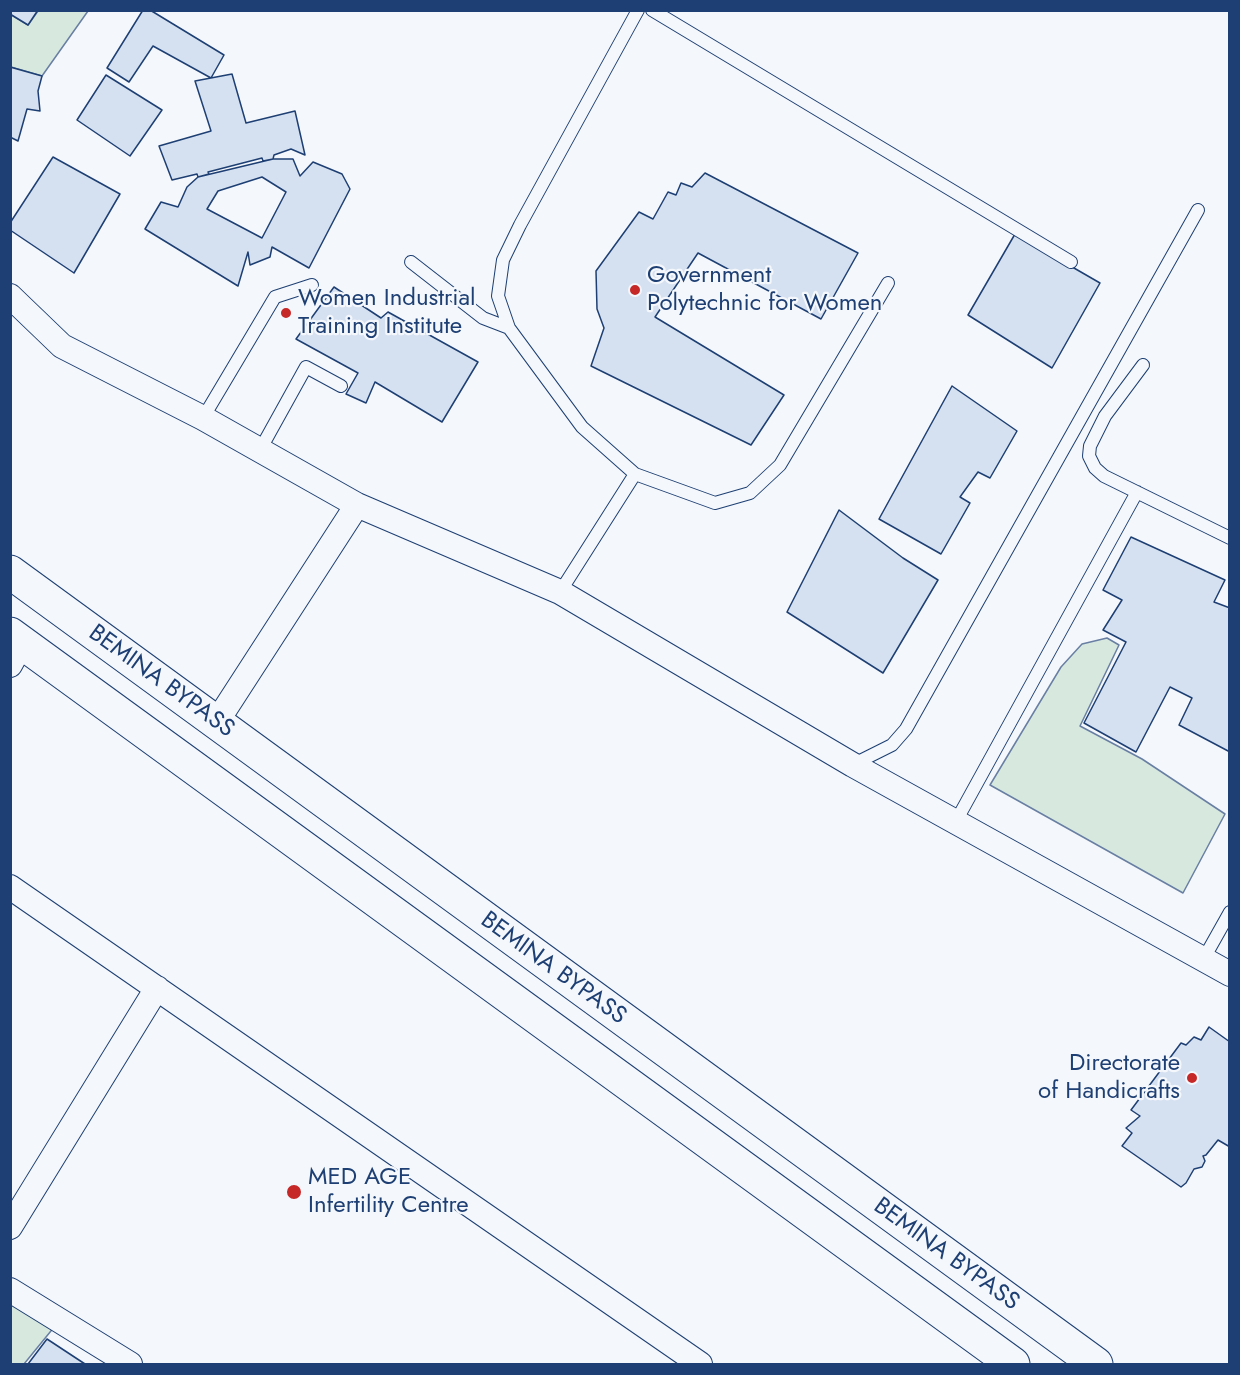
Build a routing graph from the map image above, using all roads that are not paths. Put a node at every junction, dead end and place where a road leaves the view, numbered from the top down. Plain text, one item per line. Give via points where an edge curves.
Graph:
1 (638, 10) edge
2 (652, 10) edge
3 (1197, 210) dead end
4 (411, 262) dead end
5 (1071, 262) dead end
6 (888, 283) dead end
7 (312, 285) dead end
8 (10, 296) edge
9 (509, 328) junction
10 (1143, 365) dead end
11 (341, 386) dead end
12 (203, 418) junction
13 (260, 450) junction
14 (635, 474) junction
15 (1137, 492) junction
16 (357, 505) junction
17 (1230, 538) edge
18 (10, 572) edge
19 (560, 592) junction
20 (14, 647) edge
21 (216, 723) junction
22 (853, 765) junction
23 (955, 823) junction
24 (10, 886) edge
25 (1230, 912) edge
26 (1203, 960) junction
27 (1230, 975) edge
28 (157, 988) junction
29 (10, 1227) edge
30 (10, 1290) edge
31 (130, 1365) edge
32 (700, 1365) edge
33 (1012, 1365) edge
34 (1096, 1365) edge

1 - 9 lane via 503,260 498,296
2 - 5 lane
3 - 22 lane via 906,729 892,745
4 - 9 lane via 483,318
6 - 14 lane via 780,465 750,493 715,503
7 - 12 lane via 275,297
8 - 12 street via 62,346
9 - 14 lane via 582,427
10 - 15 lane via 1105,416 1089,456 1104,476
11 - 13 lane via 306,367
12 - 13 street
13 - 16 street
14 - 19 lane
15 - 17 lane
15 - 23 lane
16 - 19 street
16 - 21 street
18 - 21 highway, BEMINA BYPASS
19 - 22 street
20 - 33 highway, BEMINA BYPASS
21 - 34 highway, BEMINA BYPASS
22 - 23 street
23 - 26 street
24 - 28 street
25 - 26 lane
26 - 27 street
28 - 29 street
28 - 32 street
30 - 31 street

